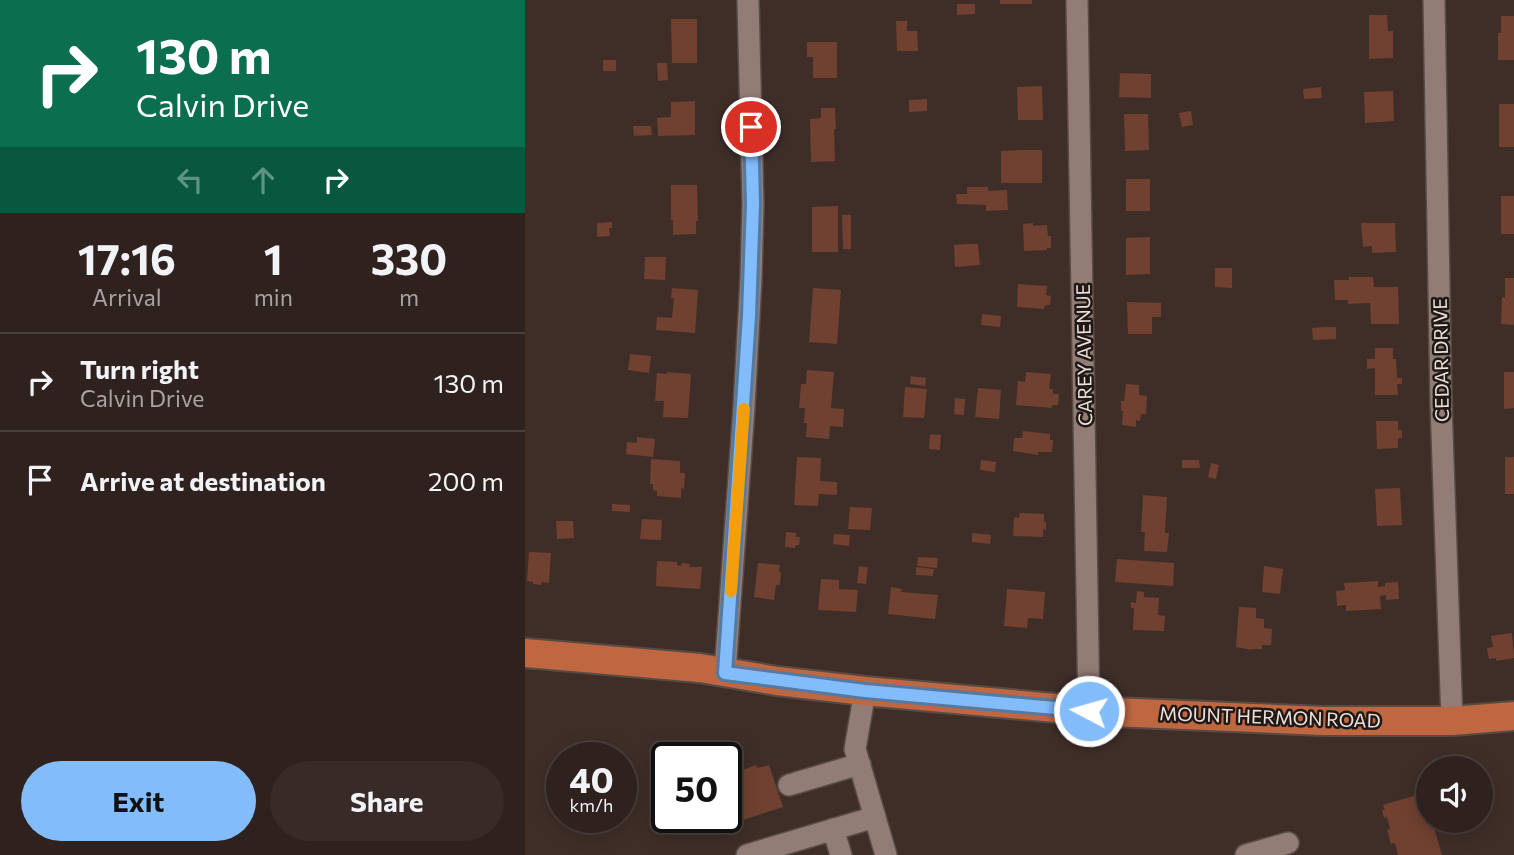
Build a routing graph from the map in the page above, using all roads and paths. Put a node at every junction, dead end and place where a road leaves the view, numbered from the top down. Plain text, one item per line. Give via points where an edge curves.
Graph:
1 (748, 0) edge
2 (1077, 0) edge
3 (1434, 0) edge
4 (525, 653) edge
5 (725, 673) junction
6 (865, 691) junction
7 (1089, 711) junction
8 (1514, 716) edge
9 (1452, 721) junction
10 (860, 764) junction
11 (789, 785) dead end
12 (875, 817) junction
13 (833, 829) junction
14 (1287, 843) dead end
15 (747, 855) edge
16 (841, 855) edge
17 (886, 855) edge
18 (1246, 855) edge

1 - 5 street via 751,279
2 - 7 street, CAREY AVENUE
3 - 9 street, CEDAR DRIVE
4 - 5 main road, MOUNT HERMON ROAD
5 - 6 main road, MOUNT HERMON ROAD
6 - 7 main road, MOUNT HERMON ROAD
6 - 10 street via 855,749
7 - 9 main road, MOUNT HERMON ROAD via 1324,721
8 - 9 main road, MOUNT HERMON ROAD
10 - 11 street
10 - 12 street
12 - 13 street
12 - 17 street
13 - 15 street
13 - 16 street
14 - 18 street

